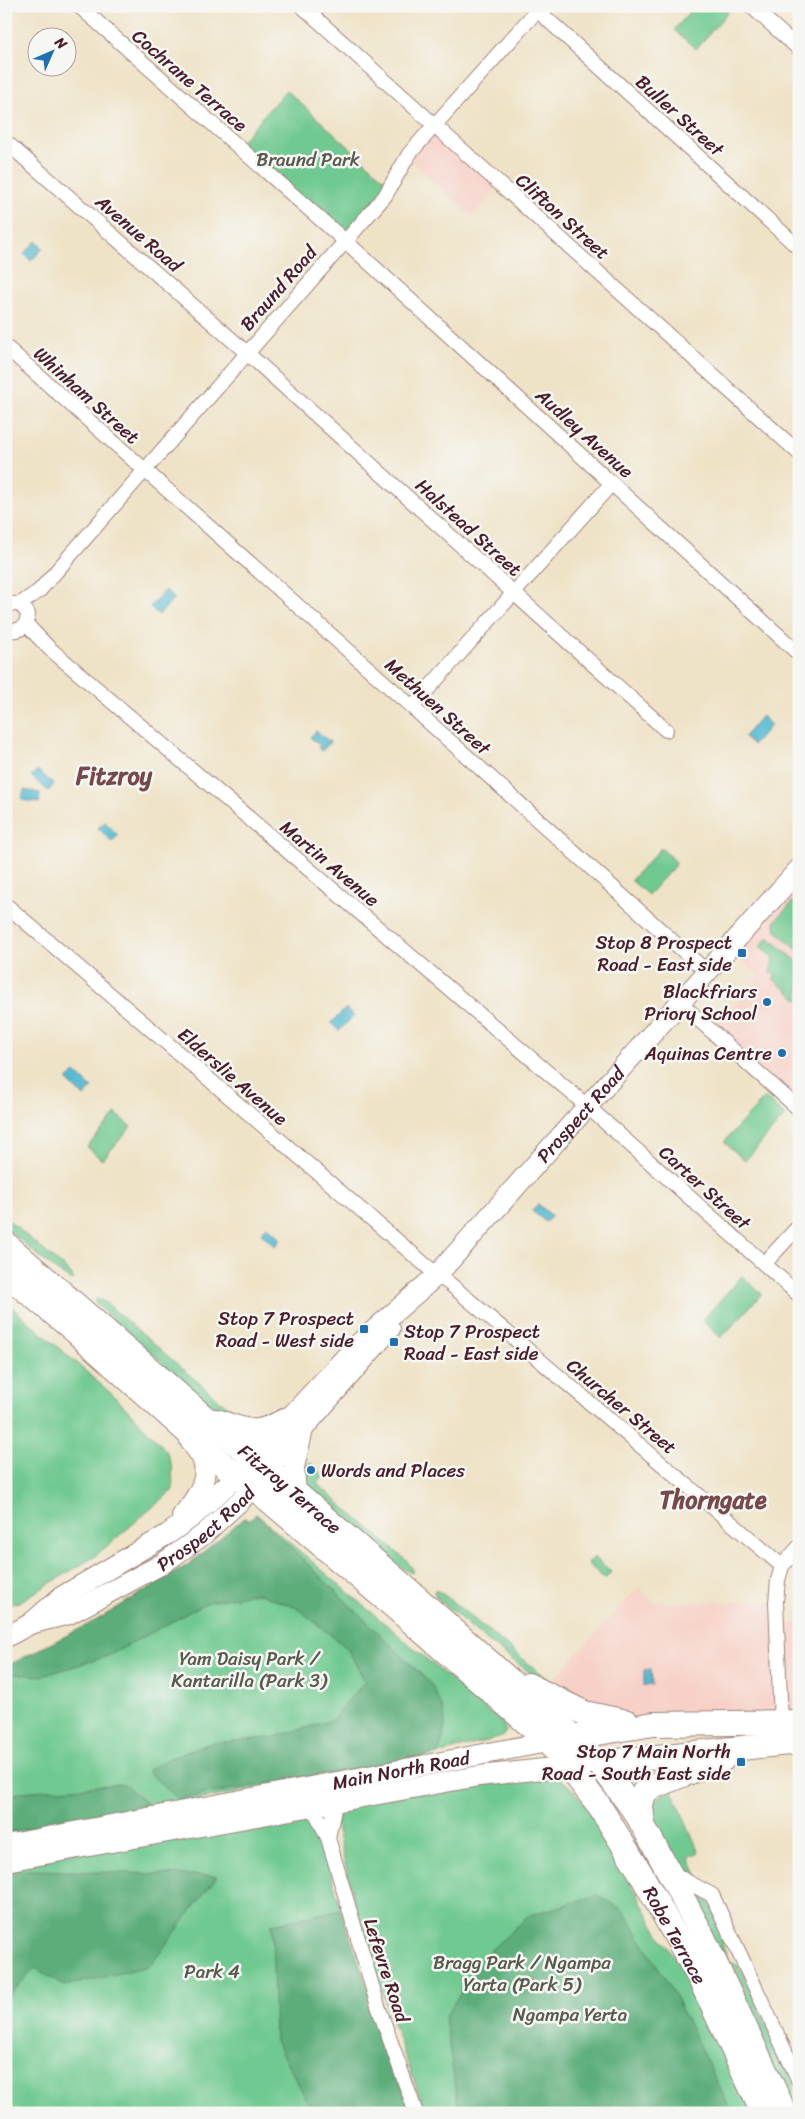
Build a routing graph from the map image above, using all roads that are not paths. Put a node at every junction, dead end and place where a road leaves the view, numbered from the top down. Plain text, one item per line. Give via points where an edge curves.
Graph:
1 (79, 6) edge
2 (302, 6) edge
3 (751, 6) edge
4 (539, 8) edge
5 (799, 49) edge
6 (434, 126) junction
7 (6, 142) edge
8 (345, 241) junction
9 (799, 248) edge
10 (6, 347) edge
11 (247, 353) junction
12 (799, 453) edge
13 (143, 470) junction
14 (612, 483) junction
15 (513, 592) junction
16 (14, 618) edge
17 (799, 654) edge
18 (412, 706) junction
19 (666, 730) dead end
20 (799, 869) edge
21 (6, 905) edge
22 (707, 972) junction
23 (680, 1003) junction
24 (587, 1106) junction
25 (799, 1109) edge
26 (799, 1226) edge
27 (6, 1244) edge
28 (764, 1264) junction
29 (6, 1274) edge
30 (437, 1275) junction
31 (799, 1295) edge
32 (72, 1300) junction
33 (75, 1331) junction
34 (193, 1423) junction
35 (296, 1423) junction
36 (260, 1463) junction
37 (245, 1482) junction
38 (296, 1493) junction
39 (168, 1534) junction
40 (799, 1547) edge
41 (782, 1566) junction
42 (405, 1602) junction
43 (30, 1624) junction
44 (6, 1637) edge
45 (496, 1669) junction
46 (654, 1724) junction
47 (784, 1729) edge
48 (572, 1736) junction
49 (546, 1742) junction
50 (799, 1742) edge
51 (599, 1763) junction
52 (569, 1766) junction
53 (336, 1800) junction
54 (308, 1805) junction
55 (643, 1824) junction
56 (328, 1838) junction
57 (6, 1845) edge
58 (6, 1860) edge
59 (669, 1872) junction
60 (799, 2081) edge
61 (763, 2108) edge
62 (416, 2113) edge
63 (785, 2113) edge

1 - 8 street, Cochrane Terrace
2 - 6 street, Clifton Street
3 - 5 street
4 - 6 street, Braund Road
4 - 9 street, Buller Street
6 - 8 street, Braund Road via 409,154 385,196
6 - 12 street, Clifton Street
7 - 11 street, Avenue Road
8 - 11 street, Braund Road
8 - 14 street, Audley Avenue
10 - 13 street, Whinham Street
11 - 13 street, Braund Road
11 - 15 street, Halstead Street
13 - 16 street, Braund Road
13 - 18 street, Methuen Street
14 - 15 street
14 - 17 street, Audley Avenue
15 - 18 street
15 - 19 street, Halstead Street
16 - 24 street, Martin Avenue
18 - 22 street, Methuen Street
20 - 22 main road, Prospect Road
21 - 30 street, Elderslie Avenue
22 - 23 main road, Prospect Road
23 - 24 main road, Prospect Road
23 - 25 street
24 - 28 street, Carter Street
24 - 30 main road, Prospect Road
26 - 28 street
27 - 32 highway, Fitzroy Terrace
28 - 31 street, Carter Street
29 - 33 highway, Fitzroy Terrace
30 - 35 main road, Prospect Road via 356,1346
30 - 41 street, Churcher Street
32 - 33 highway
32 - 34 highway, Fitzroy Terrace
33 - 34 highway, Fitzroy Terrace
34 - 35 highway via 255,1432
34 - 36 highway, Fitzroy Terrace
34 - 37 highway, Fitzroy Terrace
34 - 39 main road via 205,1475 193,1502
35 - 36 main road, Prospect Road
35 - 38 main road
36 - 37 main road, Prospect Road
36 - 38 highway, Fitzroy Terrace
37 - 39 main road, Prospect Road
37 - 42 highway, Fitzroy Terrace
37 - 43 main road, Prospect Road via 203,1535 162,1564 70,1614
38 - 42 highway, Fitzroy Terrace
39 - 43 main road, Prospect Road via 60,1597
40 - 41 street
41 - 47 street via 776,1602
42 - 45 highway, Fitzroy Terrace
42 - 49 highway, Fitzroy Terrace
43 - 44 main road, Prospect Road
45 - 46 highway via 584,1713 612,1720
45 - 48 highway, Fitzroy Terrace
46 - 47 highway, Main North Road
46 - 48 highway, Main North Road
47 - 50 highway, Main North Road
47 - 51 highway, Main North Road
47 - 55 highway via 644,1792 641,1806
48 - 49 highway, Main North Road
48 - 51 highway, Robe Terrace
49 - 52 highway, Fitzroy Terrace
49 - 57 main road, Main North Road
51 - 52 main road, Main North Road
51 - 55 highway, Robe Terrace
52 - 53 main road, Main North Road via 488,1775
52 - 61 highway, Robe Terrace via 598,1804 640,1872 701,1981
53 - 54 main road, Main North Road
53 - 56 street, Lefevre Road
54 - 56 street, Lefevre Road via 316,1813
54 - 58 main road, Main North Road
55 - 59 highway, Robe Terrace
56 - 62 street, Lefevre Road via 378,2006
59 - 60 street, Robe Terrace via 712,1895
59 - 63 highway, Robe Terrace

